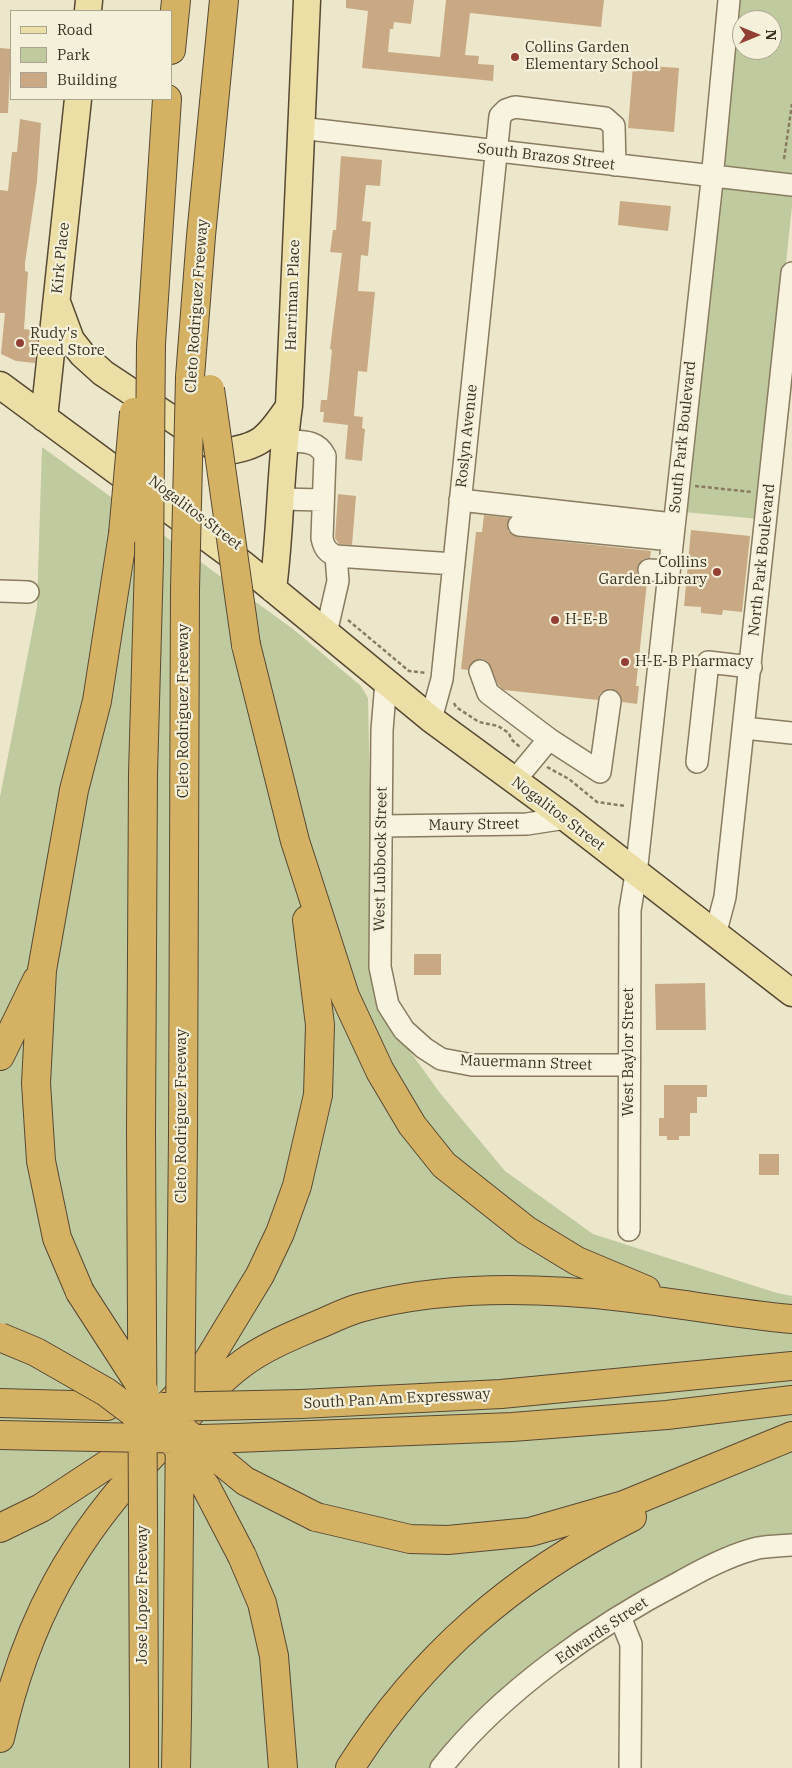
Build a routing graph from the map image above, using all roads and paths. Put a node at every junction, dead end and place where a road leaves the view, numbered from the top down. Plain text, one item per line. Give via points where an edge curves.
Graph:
1 (176, 0) edge
2 (224, 0) edge
3 (307, 0) edge
4 (729, 0) edge
5 (172, 40) edge
6 (78, 100) edge
7 (792, 104) edge
8 (165, 109) edge
9 (300, 128) junction
10 (496, 151) junction
11 (784, 160) dead end
12 (615, 165) junction
13 (712, 175) junction
14 (792, 185) edge
15 (792, 273) edge
16 (57, 299) junction
17 (146, 338) junction
18 (200, 383) junction
19 (0, 385) edge
20 (289, 406) junction
21 (44, 418) junction
22 (284, 441) junction
23 (689, 486) dead end
24 (760, 493) dead end
25 (281, 499) junction
26 (323, 500) junction
27 (460, 500) junction
28 (518, 525) dead end
29 (673, 532) junction
30 (336, 556) junction
31 (461, 558) junction
32 (274, 581) junction
33 (0, 591) edge
34 (28, 592) dead end
35 (334, 625) junction
36 (750, 667) junction
37 (480, 671) dead end
38 (432, 674) dead end
39 (386, 682) junction
40 (454, 698) dead end
41 (610, 701) dead end
42 (431, 719) junction
43 (744, 728) junction
44 (792, 733) edge
45 (548, 739) junction
46 (521, 749) dead end
47 (697, 762) dead end
48 (544, 765) dead end
49 (515, 780) junction
50 (625, 806) dead end
51 (566, 818) junction
52 (382, 826) junction
53 (295, 841) junction
54 (636, 874) junction
55 (715, 935) junction
56 (42, 970) junction
57 (792, 993) edge
58 (404, 1030) joint
59 (0, 1056) edge
60 (629, 1065) junction
61 (629, 1230) dead end
62 (684, 1305) junction
63 (792, 1319) edge
64 (0, 1337) edge
65 (792, 1366) edge
66 (792, 1400) edge
67 (0, 1403) edge
68 (0, 1435) edge
69 (792, 1436) edge
70 (729, 1461) junction
71 (0, 1528) edge
72 (792, 1545) edge
73 (620, 1617) junction
74 (0, 1738) edge
75 (144, 1768) edge
76 (176, 1768) edge
77 (283, 1768) edge
78 (350, 1768) edge
79 (441, 1768) edge
80 (630, 1768) edge

1 - 5 highway
2 - 18 highway, Cleto Rodriguez Freeway via 201,236
3 - 9 main road, Harriman Place
4 - 13 street, South Park Boulevard
6 - 16 main road, Kirk Place
7 - 11 path
8 - 17 highway
9 - 10 street, South Brazos Street
9 - 20 main road, Harriman Place
10 - 12 street, South Brazos Street
10 - 12 street, Roslyn Avenue via 500,116 515,107 605,118 614,126
10 - 27 street, Roslyn Avenue
12 - 13 street, South Brazos Street
13 - 14 street, South Brazos Street
13 - 29 street, South Park Boulevard
15 - 36 street, North Park Boulevard
16 - 20 main road via 64,324 82,354 103,374 222,452 252,446 272,432
16 - 21 main road, Kirk Place
17 - 56 highway, bridge via 123,534 97,701 74,790
17 - 75 highway, Jose Lopez Freeway, bridge via 149,562 141,1131
18 - 53 highway, bridge via 246,645
18 - 76 highway, Cleto Rodriguez Freeway, bridge via 185,588
19 - 21 main road, Nogalitos Street
20 - 22 main road, Harriman Place
21 - 32 main road, Nogalitos Street via 244,565
22 - 25 main road, Harriman Place
22 - 26 street via 314,443 321,448 326,463
23 - 24 path
25 - 26 street
25 - 32 main road, Harriman Place
26 - 30 street via 324,547
27 - 29 street
27 - 31 street, Roslyn Avenue
28 - 29 street
29 - 54 street, South Park Boulevard via 658,571
30 - 31 street
30 - 35 street via 338,581
31 - 42 street, Roslyn Avenue via 442,679
32 - 35 main road, Nogalitos Street
33 - 34 street
35 - 38 path via 409,671
35 - 39 main road, Nogalitos Street
36 - 43 street, North Park Boulevard
36 - 47 street via 708,662
37 - 45 street via 488,693
39 - 42 main road, Nogalitos Street
39 - 52 street, West Lubbock Street via 382,730
40 - 46 path via 456,706 479,722 498,726 509,733
41 - 45 street via 600,772
42 - 49 main road, Nogalitos Street
43 - 44 street
43 - 55 street, North Park Boulevard via 725,897
45 - 49 street
48 - 50 path via 569,779 596,802
49 - 51 main road, Nogalitos Street
51 - 52 street, Maury Street via 527,824
51 - 54 main road, Nogalitos Street
52 - 58 street, West Lubbock Street via 380,967 388,1005
53 - 62 highway via 345,996 412,1125 444,1165 548,1245 602,1273
53 - 71 highway via 320,1025 318,1095 297,1186 280,1233 260,1275 203,1369 170,1404 117,1458 41,1508
54 - 55 main road, Nogalitos Street
54 - 60 street, West Baylor Street via 630,910
55 - 57 main road, Nogalitos Street
56 - 59 highway
56 - 70 highway, bridge via 36,1083 41,1160 57,1238 80,1292 148,1398 185,1434 245,1481 316,1516 410,1539 448,1540 514,1534 560,1525 624,1505
58 - 60 street, Mauermann Street via 441,1059 472,1065
60 - 61 street, West Baylor Street
62 - 63 highway
62 - 74 highway via 535,1290 478,1291 407,1298 358,1309 283,1339 244,1362 213,1387 125,1482 62,1569 34,1626
64 - 77 highway, bridge via 36,1352 106,1392 175,1444 206,1487 262,1603 274,1656
65 - 67 highway, South Pan Am Expressway, bridge via 502,1394 301,1404 170,1408
66 - 68 highway, South Pan Am Expressway, bridge via 667,1415 512,1427 201,1439
69 - 70 highway
70 - 78 highway via 563,1555 501,1599 427,1666
72 - 73 street, Edwards Street via 760,1548 712,1566
73 - 79 street, Edwards Street via 582,1640 498,1708
73 - 80 street via 631,1644

